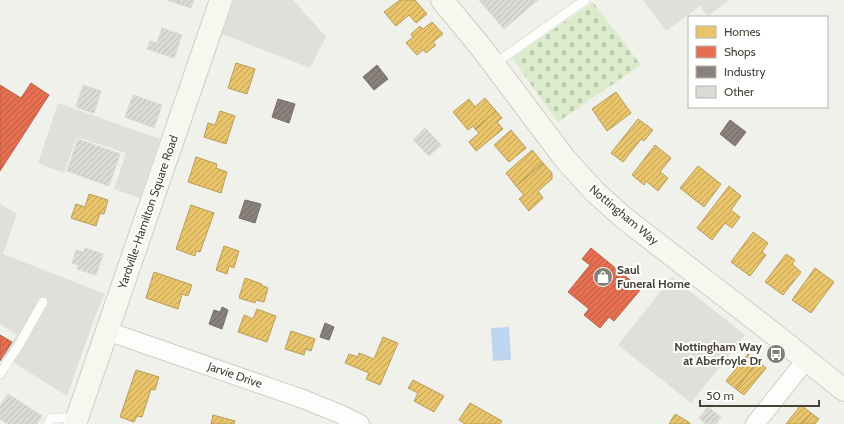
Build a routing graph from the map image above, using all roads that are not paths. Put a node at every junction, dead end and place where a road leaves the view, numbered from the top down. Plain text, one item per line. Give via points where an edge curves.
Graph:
1 (221, 0) edge
2 (442, 0) edge
3 (585, 0) edge
4 (494, 64) junction
5 (43, 302) dead end
6 (107, 331) junction
7 (806, 360) junction
8 (0, 374) edge
9 (844, 390) edge
10 (76, 421) edge
11 (48, 424) edge
12 (360, 424) edge
13 (755, 424) edge

1 - 6 street, Yardville-Hamilton Square Road
2 - 4 street, Nottingham Way
3 - 4 lane
4 - 7 street, Nottingham Way via 565,160 595,192 624,218
5 - 8 lane
6 - 10 street, Yardville-Hamilton Square Road
6 - 12 street, Jarvie Drive via 302,399
7 - 9 street, Nottingham Way
7 - 13 street
10 - 11 lane via 50,418

